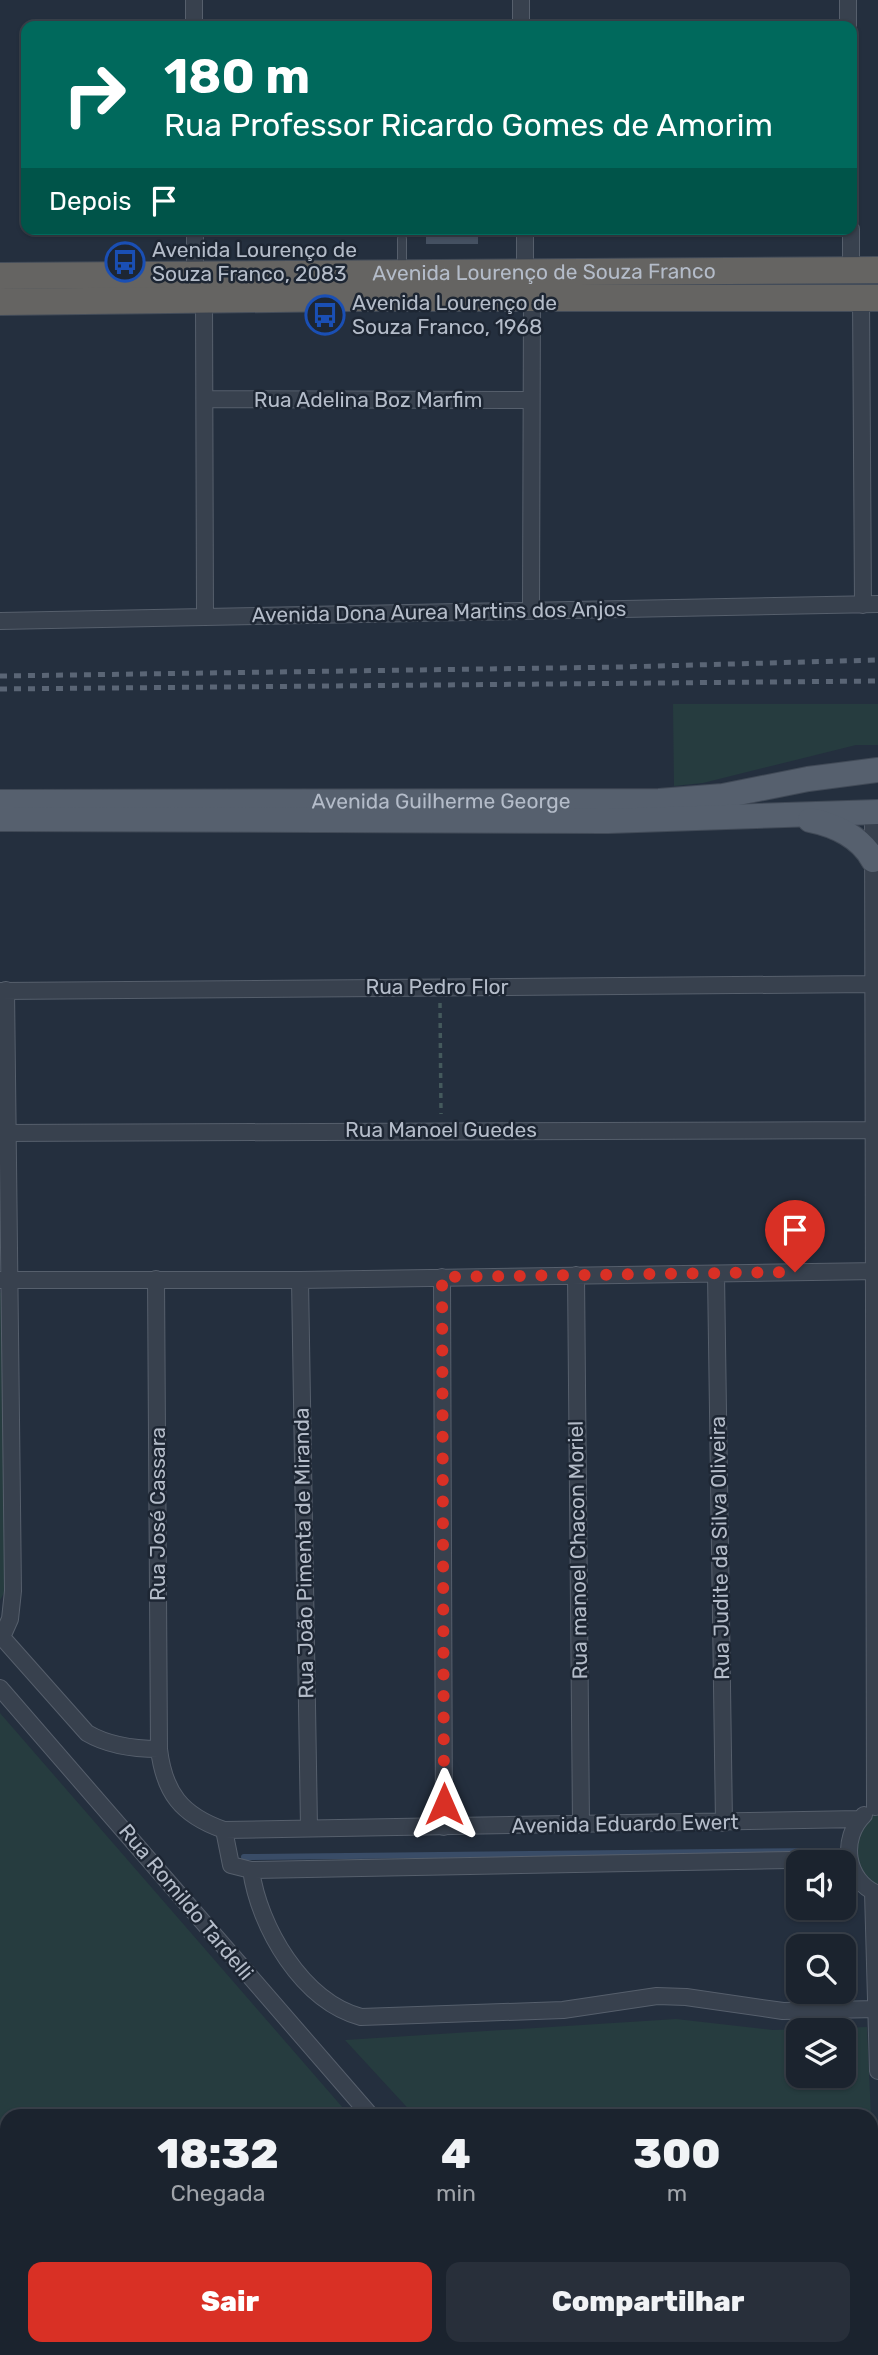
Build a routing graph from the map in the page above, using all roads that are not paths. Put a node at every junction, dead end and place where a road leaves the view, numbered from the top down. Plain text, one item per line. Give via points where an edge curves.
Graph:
1 (194, 0) edge
2 (521, 0) edge
3 (848, 0) edge
4 (194, 21) edge
5 (521, 21) edge
6 (848, 21) edge
7 (196, 235) edge
8 (524, 235) edge
9 (850, 235) edge
10 (402, 239) dead end
11 (851, 271) junction
12 (878, 271) edge
13 (525, 272) junction
14 (402, 273) junction
15 (0, 276) edge
16 (200, 287) junction
17 (532, 298) junction
18 (869, 298) edge
19 (0, 302) edge
20 (205, 400) junction
21 (531, 400) junction
22 (870, 605) edge
23 (531, 610) junction
24 (205, 617) junction
25 (0, 621) edge
26 (878, 769) edge
27 (878, 782) edge
28 (0, 802) edge
29 (876, 812) edge
30 (792, 816) junction
31 (0, 819) edge
32 (876, 859) edge
33 (873, 984) junction
34 (3, 990) edge
35 (874, 1130) junction
36 (4, 1133) edge
37 (876, 1271) edge
38 (716, 1274) junction
39 (576, 1275) junction
40 (442, 1277) junction
41 (156, 1279) junction
42 (5, 1280) edge
43 (300, 1280) junction
44 (1, 1636) edge
45 (0, 1688) edge
46 (159, 1749) junction
47 (877, 1806) edge
48 (859, 1819) junction
49 (724, 1823) junction
50 (581, 1825) junction
51 (309, 1827) junction
52 (444, 1827) junction
53 (224, 1830) junction
54 (848, 1850) edge
55 (786, 1860) edge
56 (251, 1870) junction
57 (856, 1872) edge
58 (875, 1893) edge
59 (876, 2009) junction
60 (878, 2071) edge
61 (365, 2109) edge

1 - 4 street
2 - 5 street
3 - 6 street
7 - 16 street
8 - 13 street
9 - 11 street
10 - 14 lane
11 - 12 highway, Avenida Lourenço de Souza Franco
11 - 13 highway, Avenida Lourenço de Souza Franco
13 - 14 highway, Avenida Lourenço de Souza Franco
14 - 16 highway, Avenida Lourenço de Souza Franco
15 - 16 highway, Avenida Lourenço de Souza Franco
16 - 17 highway, Avenida Lourenço de Souza Franco
16 - 19 highway, Avenida Lourenço de Souza Franco
16 - 20 street
17 - 18 highway, Avenida Lourenço de Souza Franco
17 - 21 street
18 - 22 street
20 - 21 street, Rua Adelina Boz Marfim
20 - 24 street
21 - 23 street
22 - 23 street, Avenida Dona Aurea Martins dos Anjos
23 - 24 street, Avenida Dona Aurea Martins dos Anjos
24 - 25 street, Avenida Dona Aurea Martins dos Anjos
26 - 28 main road, Avenida Guilherme George via 723,796 659,801
27 - 29 main road via 872,789
29 - 30 main road, Avenida Guilherme George
29 - 32 street
30 - 31 main road, Avenida Guilherme George via 608,821
30 - 32 main road via 821,822 854,838
32 - 33 street
33 - 34 street, Rua Pedro Flor
33 - 35 street
34 - 36 street
35 - 36 street, Rua Manoel Guedes
35 - 37 street
36 - 42 street
37 - 38 street
37 - 47 street
38 - 39 street
38 - 49 street, Rua Judite da Silva Oliveira
39 - 40 street
39 - 50 street, Rua manoel Chacon Moriel
40 - 43 street
40 - 52 street
41 - 42 street
41 - 43 street
41 - 46 street, Rua José Cassara
42 - 44 street via 13,1591 10,1619
43 - 51 street, Rua João Pimenta de Miranda
44 - 46 street via 87,1733 122,1746
45 - 61 street, Rua Romildo Tardelli
46 - 53 street, Rua José Cassara via 168,1789 199,1820
47 - 48 street
48 - 49 street, Avenida Eduardo Ewert
48 - 54 street
49 - 50 street, Avenida Eduardo Ewert
50 - 52 street, Avenida Eduardo Ewert
51 - 52 street, Avenida Eduardo Ewert
51 - 53 street, Avenida Eduardo Ewert
53 - 56 street via 231,1865
55 - 56 street, Avenida Eduardo Ewert
56 - 59 street via 257,1905 272,1937 331,2004 361,2017 564,2010 657,1996 783,2011
57 - 58 street
58 - 59 street
59 - 60 street

